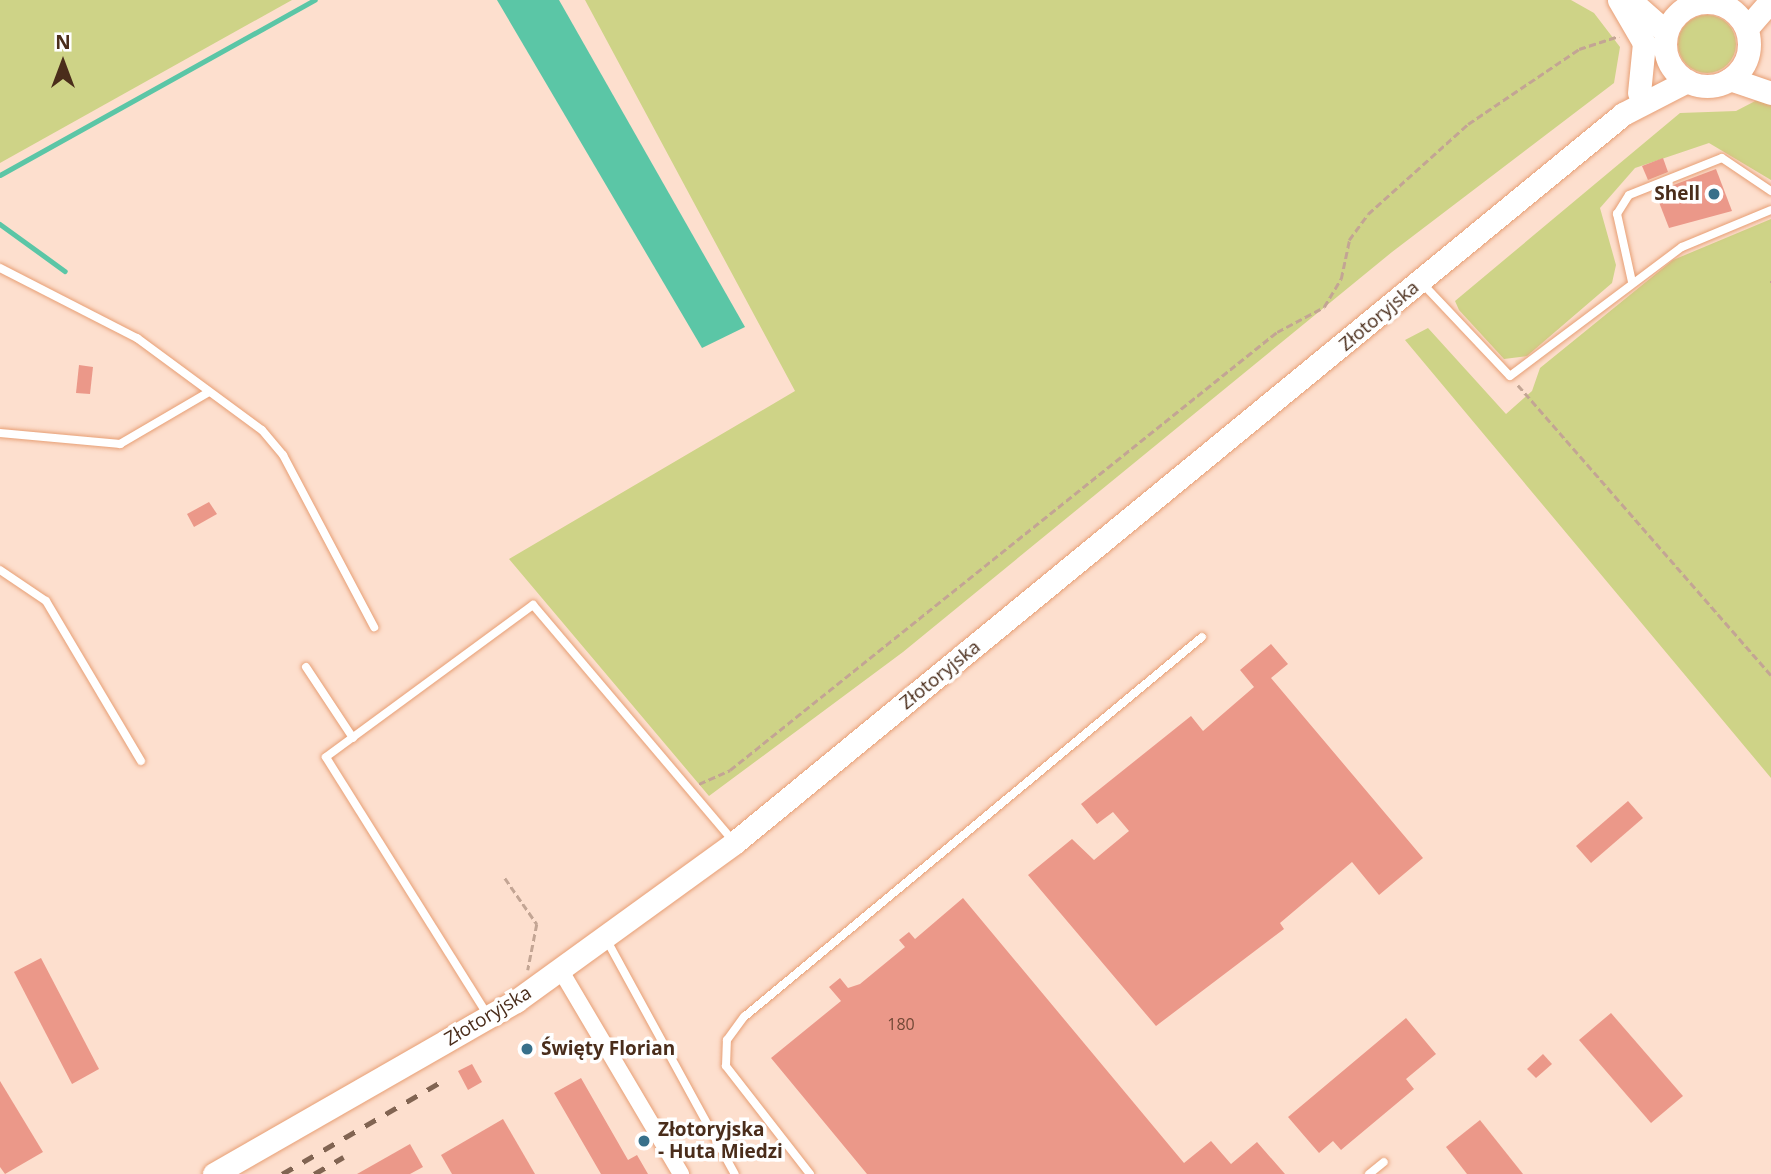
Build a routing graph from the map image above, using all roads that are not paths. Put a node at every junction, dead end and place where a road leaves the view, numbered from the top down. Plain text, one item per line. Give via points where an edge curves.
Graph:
1 (1619, 0) edge
2 (1630, 0) edge
3 (1653, 0) edge
4 (1771, 0) edge
5 (1738, 4) edge
6 (1686, 7) junction
7 (1747, 28) junction
8 (1667, 44) junction
9 (1748, 53) junction
10 (1771, 76) edge
11 (1730, 79) junction
12 (1687, 81) junction
13 (1639, 93) junction
14 (1771, 93) edge
15 (1623, 114) junction
16 (1771, 191) edge
17 (1771, 210) edge
18 (0, 268) edge
19 (1421, 282) junction
20 (1632, 282) junction
21 (209, 392) junction
22 (0, 433) edge
23 (0, 570) edge
24 (374, 627) dead end
25 (1202, 637) dead end
26 (306, 667) dead end
27 (353, 738) junction
28 (141, 761) dead end
29 (734, 843) junction
30 (605, 936) junction
31 (561, 971) junction
32 (489, 1017) junction
33 (1384, 1162) dead end
34 (806, 1173) edge
35 (214, 1174) edge
36 (681, 1174) edge
37 (735, 1174) edge
38 (1369, 1174) edge

1 - 13 main road via 1644,43
2 - 8 main road
3 - 6 main road
4 - 7 main road
5 - 6 main road via 1706,1
5 - 7 main road
6 - 8 main road
7 - 9 main road
8 - 12 main road
8 - 13 main road, Złotoryjska
9 - 10 main road
9 - 11 main road
11 - 12 main road via 1706,86
11 - 14 main road
12 - 15 main road, Złotoryjska
13 - 15 main road, Złotoryjska
15 - 19 main road, Złotoryjska
16 - 20 lane via 1722,158 1629,195 1617,214
17 - 20 lane via 1682,247
18 - 21 lane via 137,338
19 - 20 lane via 1510,376
19 - 29 main road, Złotoryjska
21 - 22 lane via 120,444
21 - 24 lane via 262,430 283,455
23 - 28 lane via 46,601
25 - 34 lane via 755,1009 727,1040 726,1066
26 - 27 lane
27 - 29 lane via 533,605
27 - 32 lane via 326,757
29 - 30 main road, Złotoryjska
30 - 31 main road, Złotoryjska
30 - 37 lane
31 - 32 main road, Złotoryjska
31 - 36 street
32 - 35 main road, Złotoryjska
33 - 38 lane

